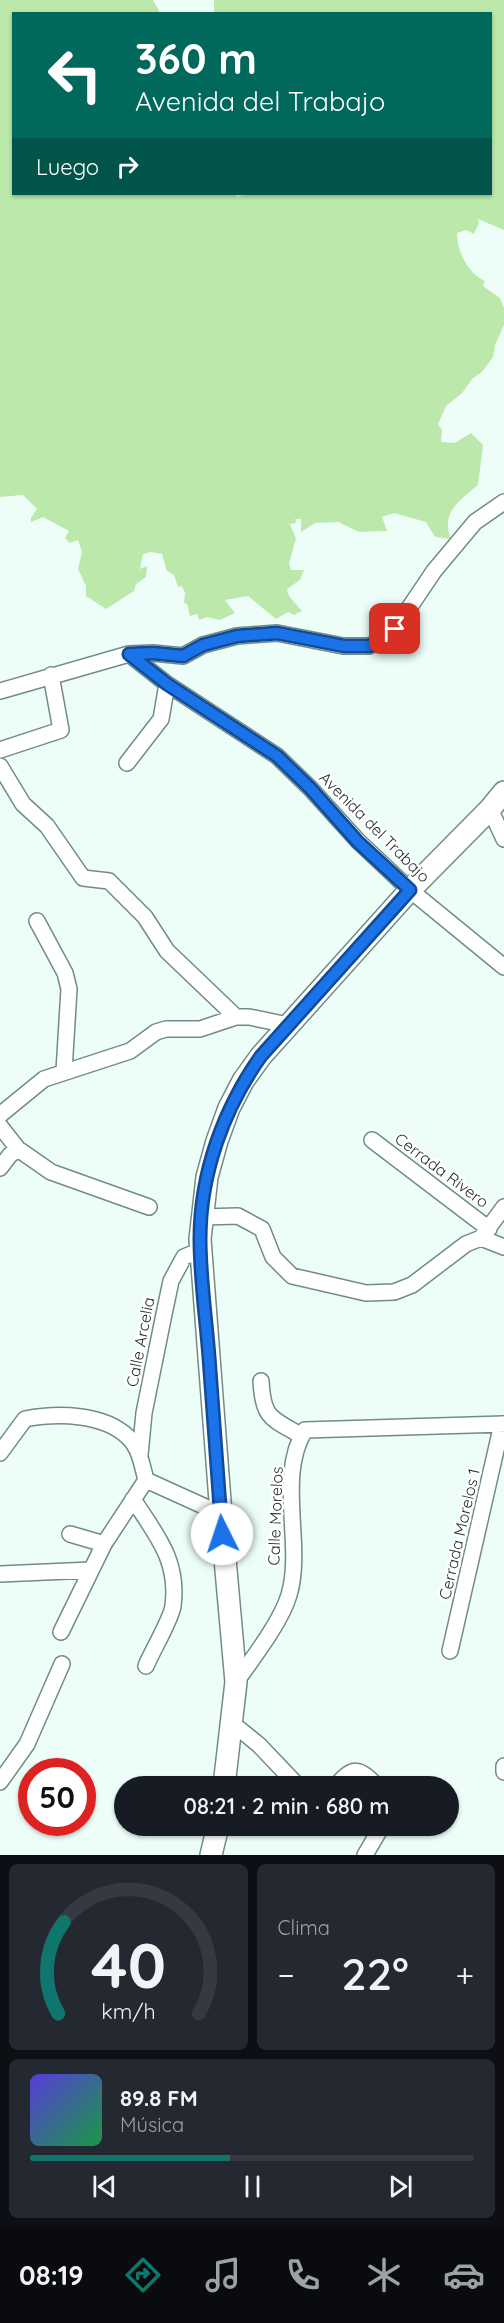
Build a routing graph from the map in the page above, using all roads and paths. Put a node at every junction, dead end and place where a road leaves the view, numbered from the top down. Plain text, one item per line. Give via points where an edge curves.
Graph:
1 (504, 502) edge
2 (129, 654) junction
3 (51, 675) junction
4 (167, 684) junction
5 (0, 691) edge
6 (0, 750) edge
7 (127, 763) dead end
8 (0, 766) edge
9 (504, 792) edge
10 (490, 810) junction
11 (504, 839) edge
12 (410, 890) junction
13 (37, 921) dead end
14 (504, 967) edge
15 (236, 1017) junction
16 (288, 1025) junction
17 (64, 1071) junction
18 (0, 1115) edge
19 (0, 1126) edge
20 (372, 1140) dead end
21 (18, 1149) junction
22 (0, 1168) edge
23 (504, 1207) edge
24 (149, 1208) dead end
25 (201, 1217) junction
26 (485, 1234) junction
27 (504, 1247) edge
28 (201, 1250) junction
29 (261, 1381) dead end
30 (503, 1424) edge
31 (302, 1436) junction
32 (0, 1453) edge
33 (140, 1455) junction
34 (146, 1480) junction
35 (133, 1499) junction
36 (221, 1514) junction
37 (70, 1534) dead end
38 (104, 1544) junction
39 (91, 1570) junction
40 (0, 1574) edge
41 (61, 1632) dead end
42 (450, 1652) dead end
43 (62, 1664) dead end
44 (146, 1666) dead end
45 (236, 1682) junction
46 (232, 1723) junction
47 (504, 1766) edge
48 (504, 1772) edge
49 (225, 1776) edge
50 (288, 1776) edge
51 (345, 1776) edge
52 (367, 1776) edge
53 (0, 1782) edge
54 (216, 1836) edge
55 (376, 1836) edge
56 (211, 1855) edge
57 (365, 1855) edge

1 - 2 street via 475,522 434,571 395,629 369,646 344,646 277,633 237,636 203,645 183,656
2 - 3 street
2 - 4 street, Avenida del Trabajo
3 - 5 street
3 - 6 street via 61,730
4 - 7 street via 161,720
4 - 12 street, Avenida del Trabajo via 277,756 358,842
8 - 15 street via 23,804 47,826 84,878 109,881 145,917 167,951
9 - 10 main road
10 - 11 street
10 - 12 main road
12 - 14 street, Avenida del Trabajo
12 - 16 main road
13 - 17 street via 65,973 69,989
15 - 16 street
15 - 17 street via 200,1029 156,1032 130,1051
16 - 25 main road via 243,1081 230,1108 217,1141
17 - 18 street via 44,1078
19 - 21 street
20 - 26 street, Cerrada Rivero
21 - 22 street
21 - 24 street via 51,1172
23 - 26 street
25 - 26 street via 238,1216 262,1229 273,1257 292,1276 366,1293 394,1292 412,1285
25 - 28 main road
26 - 27 street, Cerrada Rivero
28 - 33 street, Calle Arcelia via 184,1257 171,1281 144,1413
28 - 36 main road
29 - 31 street via 268,1416
30 - 31 street via 305,1430
30 - 42 street, Cerrada Morelos 1
31 - 45 street, Calle Morelos via 296,1445 291,1501 293,1564 289,1595 270,1633
32 - 33 street, Calle Arcelia via 25,1419 44,1415 95,1420 115,1427 130,1438
33 - 34 street, Calle Arcelia
34 - 35 street
34 - 36 street
35 - 38 street
35 - 44 street via 172,1565 173,1608
36 - 45 main road
37 - 38 street
38 - 39 street
39 - 40 street
39 - 41 street
43 - 53 street via 27,1744
45 - 46 main road
46 - 49 main road
46 - 50 street
47 - 48 street
51 - 52 street via 356,1770
54 - 56 main road
55 - 57 street

